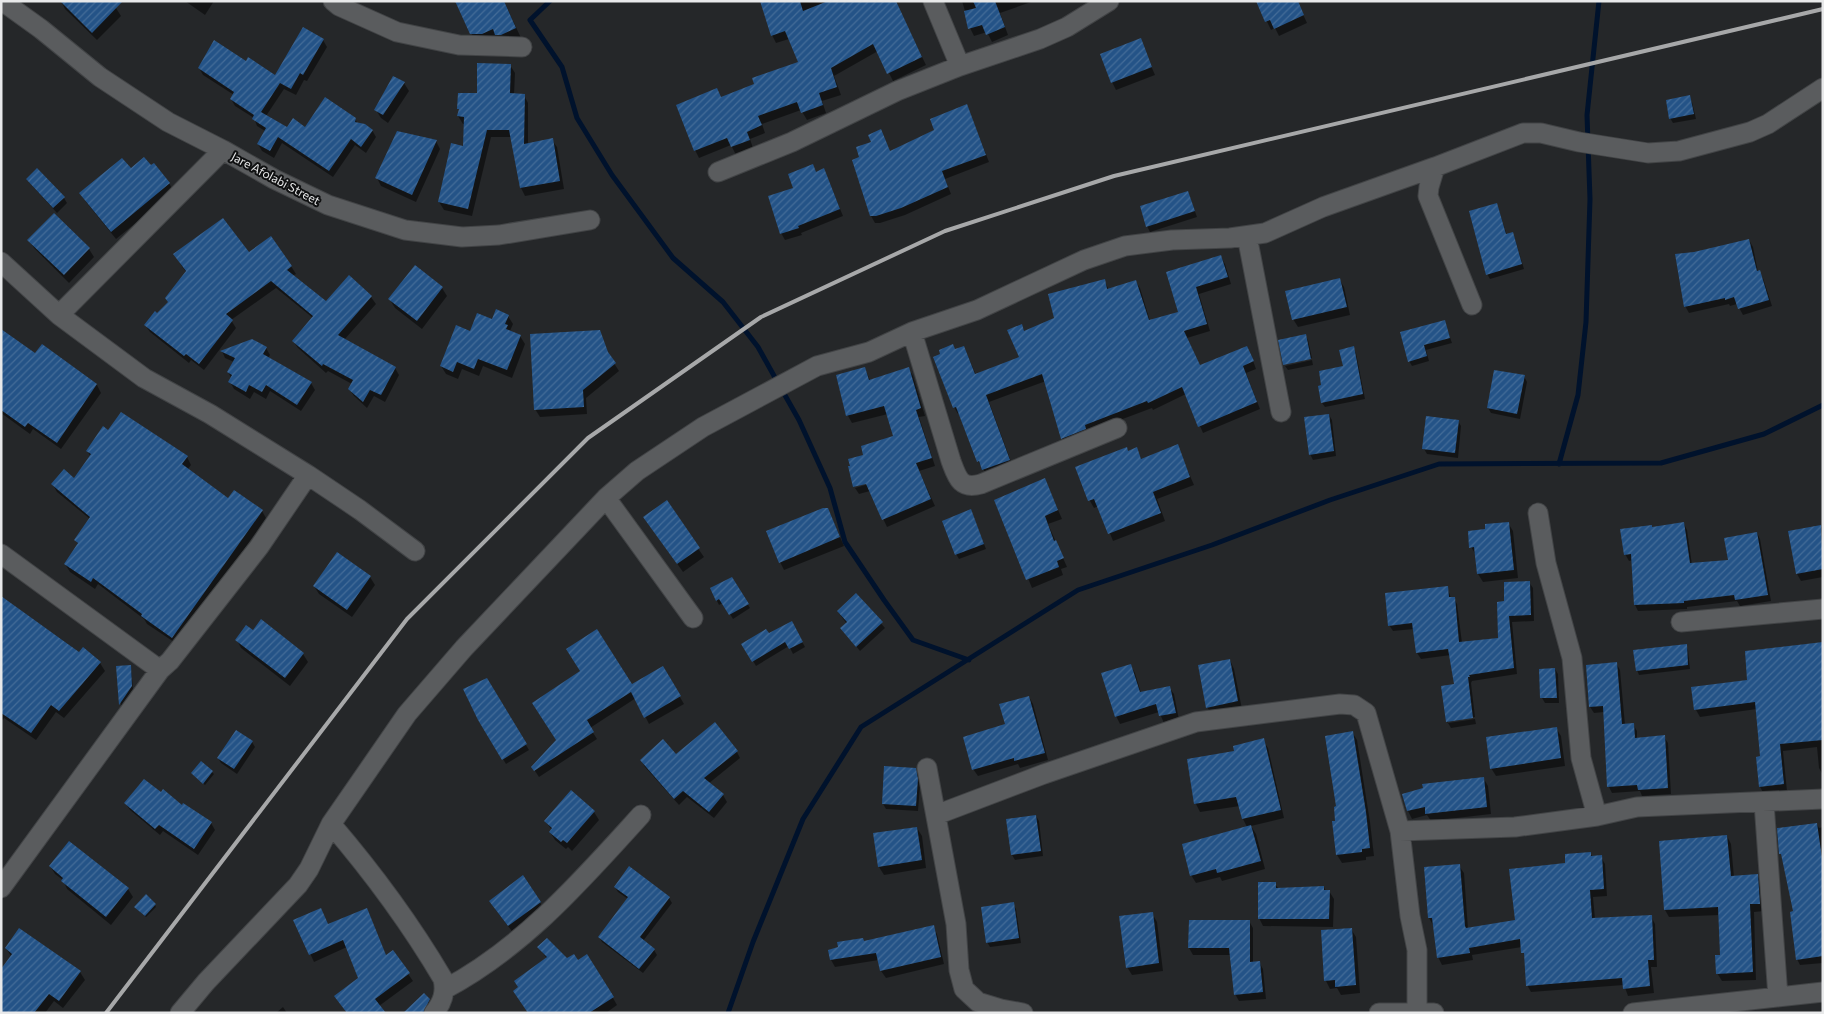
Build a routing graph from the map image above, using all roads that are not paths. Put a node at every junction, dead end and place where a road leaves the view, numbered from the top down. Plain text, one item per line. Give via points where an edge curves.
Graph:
1 (2, 1) edge
2 (333, 1) edge
3 (933, 1) edge
4 (1109, 1) edge
5 (522, 47) dead end
6 (960, 66) junction
7 (1823, 88) edge
8 (223, 150) junction
9 (1435, 167) junction
10 (718, 172) dead end
11 (590, 220) dead end
12 (1247, 236) junction
13 (1, 262) edge
14 (1472, 305) dead end
15 (59, 315) junction
16 (912, 332) junction
17 (1281, 412) dead end
18 (1117, 428) dead end
19 (308, 475) junction
20 (606, 498) junction
21 (1538, 513) dead end
22 (415, 551) dead end
23 (1, 554) edge
24 (1823, 608) edge
25 (693, 618) dead end
26 (1681, 622) dead end
27 (160, 670) junction
28 (927, 768) dead end
29 (1823, 799) edge
30 (1764, 803) junction
31 (642, 815) dead end
32 (936, 815) junction
33 (1597, 816) junction
34 (331, 824) junction
35 (1400, 831) junction
36 (1, 888) edge
37 (445, 989) junction
38 (1823, 992) edge
39 (1778, 997) junction
40 (1417, 1012) edge
41 (180, 1013) edge
42 (434, 1013) edge
43 (1023, 1013) edge
44 (1379, 1013) edge
45 (1434, 1013) edge
46 (1634, 1013) edge

1 - 8 street, Jare Afolabi Street via 100,77 168,122
2 - 5 street via 397,32 458,45
3 - 6 street
4 - 6 street via 1040,39
6 - 10 street
7 - 9 street via 1750,132 1679,151 1648,153 1541,133 1523,133
8 - 11 street, Jare Afolabi Street via 328,205 405,230 462,237 499,235
8 - 15 street
9 - 12 street via 1323,207 1265,233
9 - 14 street via 1428,196
12 - 16 street via 1125,246 1084,260 977,310
12 - 17 street
13 - 15 street
15 - 19 street via 144,378 210,414
16 - 18 street via 950,461 957,477 966,485 981,484
16 - 20 street via 869,352 817,366 703,426 637,471
19 - 22 street
19 - 27 street via 259,547
20 - 25 street
20 - 34 street via 464,648 407,714
21 - 33 street via 1546,564 1572,658 1581,758
23 - 27 street
24 - 26 street
27 - 36 street
28 - 32 street
29 - 30 street
30 - 33 street via 1637,808
30 - 39 street
31 - 37 street via 565,898 515,944 470,976
32 - 35 street via 1196,722 1340,704 1354,705 1366,713
32 - 43 street via 964,989 978,1002
33 - 35 street via 1515,827
34 - 37 street via 396,905 443,979
34 - 41 street via 309,870 298,885
35 - 40 street via 1417,950
37 - 42 street
38 - 39 street
39 - 46 street
40 - 44 street
40 - 45 street

